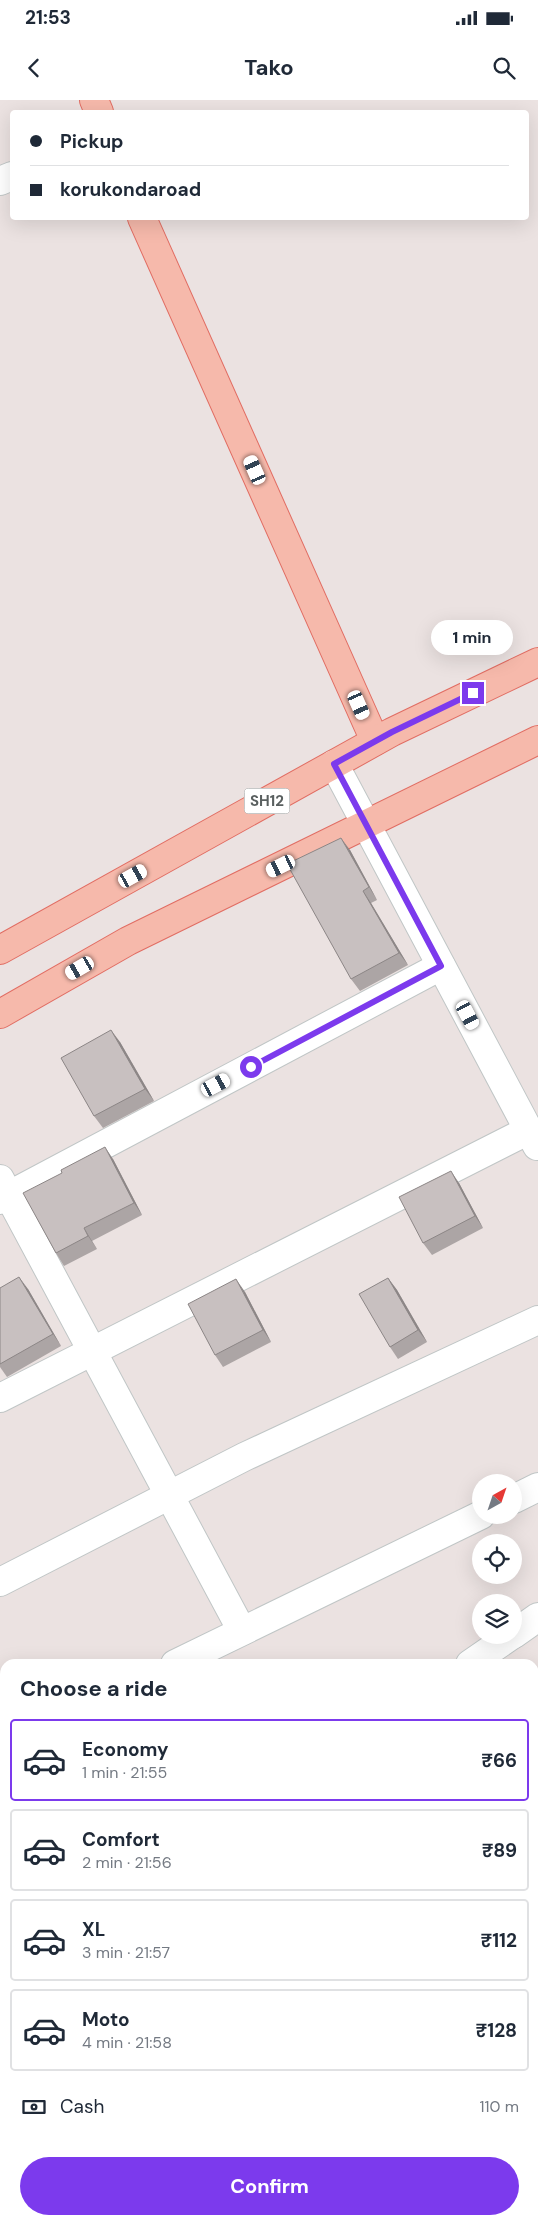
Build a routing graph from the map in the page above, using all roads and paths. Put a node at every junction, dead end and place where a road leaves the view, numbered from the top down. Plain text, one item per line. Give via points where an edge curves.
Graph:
1 (143, 220) edge
2 (538, 662) edge
3 (538, 740) edge
4 (376, 741) junction
5 (334, 764) junction
6 (366, 824) junction
7 (0, 950) edge
8 (441, 966) junction
9 (0, 1014) edge
10 (534, 1138) edge
11 (3, 1192) edge
12 (538, 1320) edge
13 (92, 1351) junction
14 (0, 1398) edge
15 (538, 1487) edge
16 (169, 1495) junction
17 (522, 1495) edge
18 (472, 1519) edge
19 (0, 1582) edge
20 (538, 1617) edge
21 (522, 1628) edge
22 (242, 1631) junction
23 (499, 1644) edge
24 (185, 1659) edge
25 (477, 1659) edge

1 - 4 main road
2 - 4 main road, SH12
3 - 6 main road
4 - 5 main road, SH12
5 - 6 street
5 - 7 main road, SH12
6 - 8 street
6 - 9 main road via 128,941
8 - 10 street
8 - 11 street
10 - 13 street
11 - 13 street
12 - 16 street
13 - 14 street
13 - 16 street
15 - 17 street
16 - 19 street
16 - 22 street
18 - 22 street
20 - 21 street
22 - 24 street
23 - 25 street

